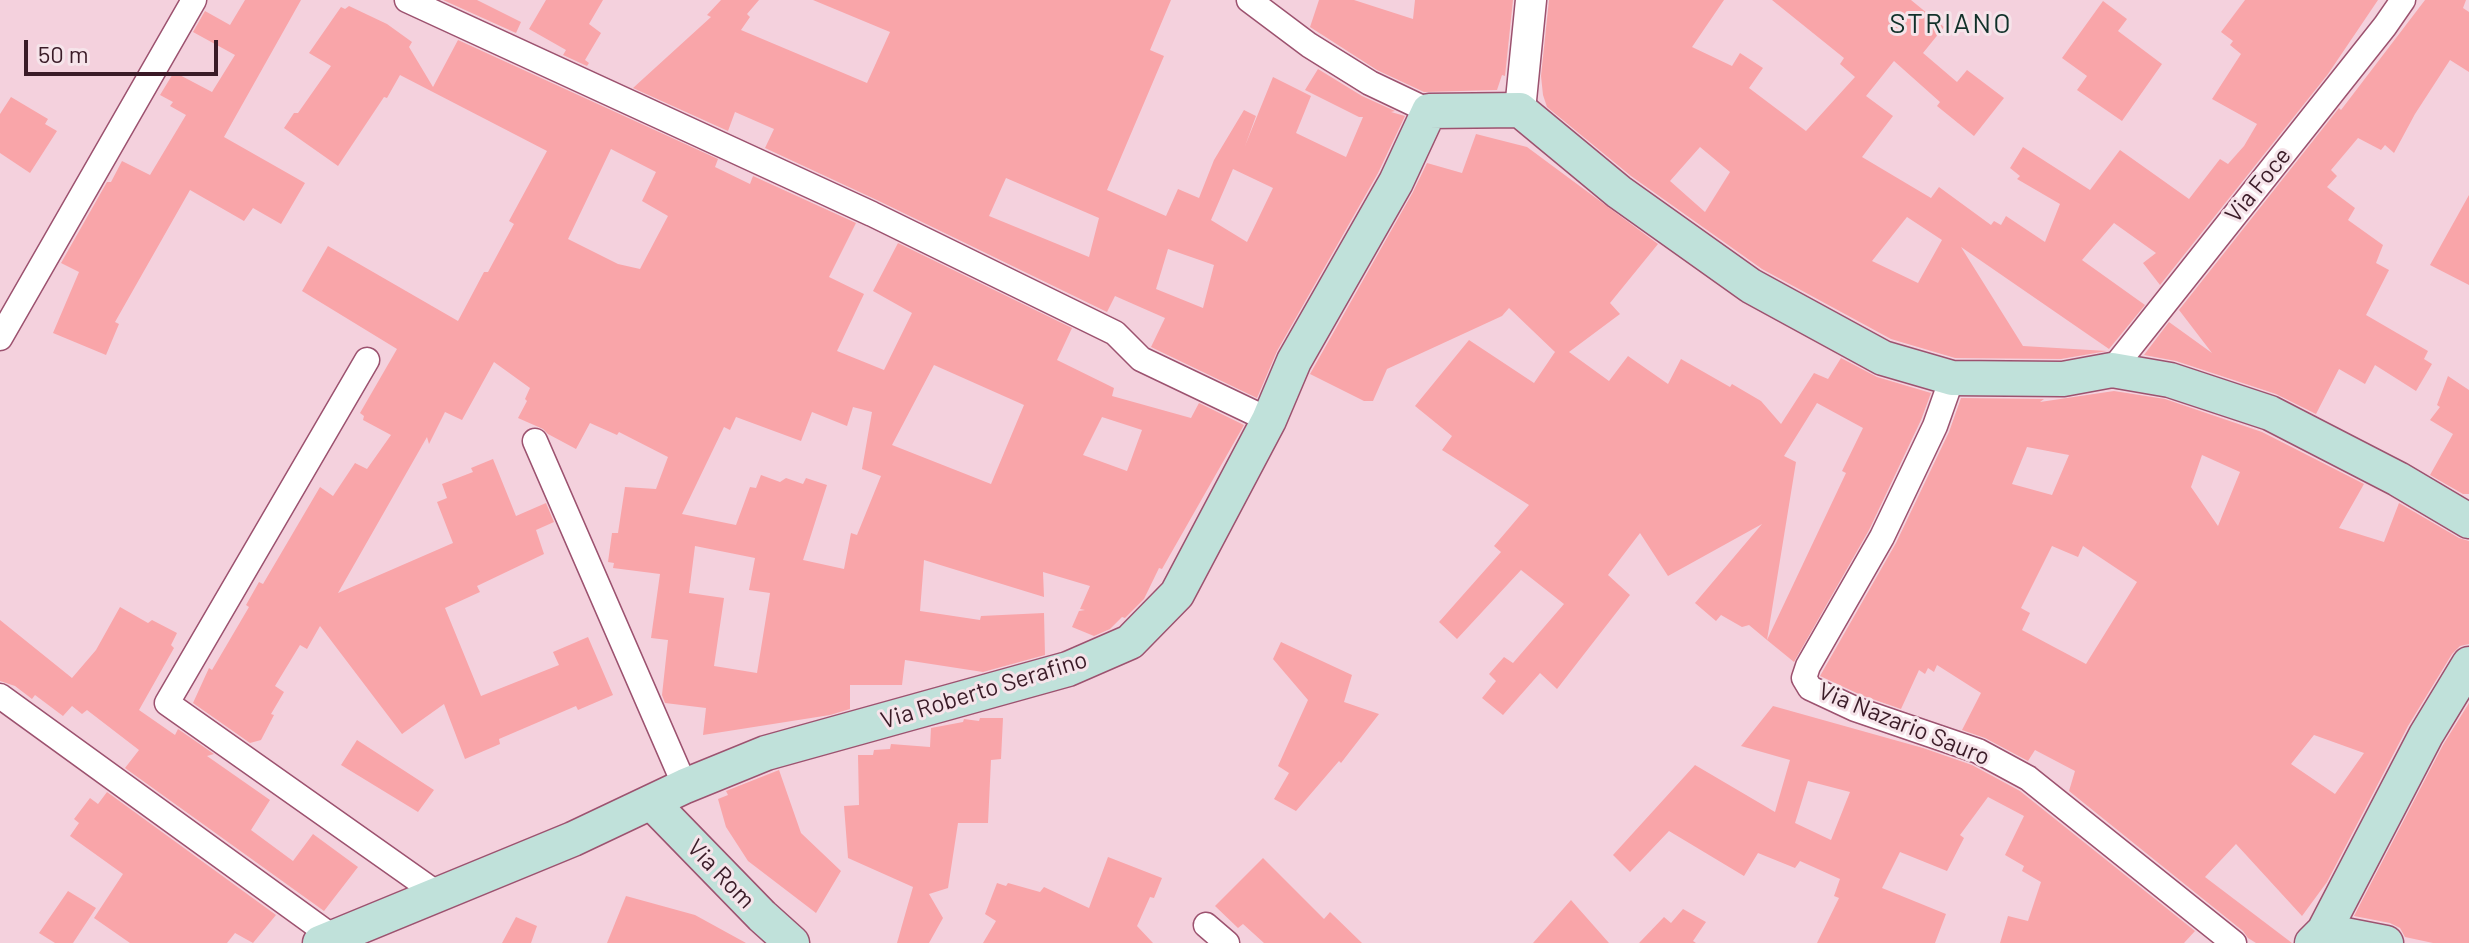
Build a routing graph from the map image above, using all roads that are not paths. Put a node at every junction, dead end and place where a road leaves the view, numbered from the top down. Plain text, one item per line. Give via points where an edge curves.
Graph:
1 (194, 0) edge
2 (407, 0) edge
3 (1249, 0) edge
4 (1531, 0) edge
5 (2403, 0) edge
6 (1520, 110) junction
7 (1429, 111) junction
8 (0, 338) edge
9 (367, 360) dead end
10 (2112, 370) junction
11 (1952, 378) junction
12 (1269, 420) junction
13 (535, 441) dead end
14 (2469, 521) edge
15 (2469, 664) edge
16 (0, 696) edge
17 (685, 786) junction
18 (652, 803) junction
19 (439, 895) junction
20 (1206, 925) dead end
21 (2318, 937) edge
22 (327, 940) edge
23 (792, 943) edge
24 (1227, 943) edge
25 (2234, 943) edge
26 (2386, 943) edge

1 - 8 street
2 - 12 street via 872,214 1115,333 1141,359
3 - 7 street via 1358,76
4 - 6 street
5 - 10 street, Via Foce
6 - 7 main road
6 - 11 main road via 1619,192 1751,286 1883,358
7 - 12 main road, Via Roberto Serafino via 1396,182 1294,361
9 - 19 street via 167,703
10 - 11 main road via 2063,379
10 - 14 main road via 2170,380 2270,413
11 - 25 street, Via Nazario Sauro via 1882,537 1804,678 1810,688 1855,709 1978,751 2028,778
12 - 17 main road, Via Roberto Serafino via 1177,594 1130,642 1068,669 766,753
13 - 17 street
15 - 21 main road
16 - 22 street
17 - 18 main road, Via Roberto Serafino
18 - 19 main road, Via Roberto Serafino
18 - 23 main road, Via Rom
19 - 22 main road, Via Roberto Serafino
20 - 24 street
21 - 26 main road

